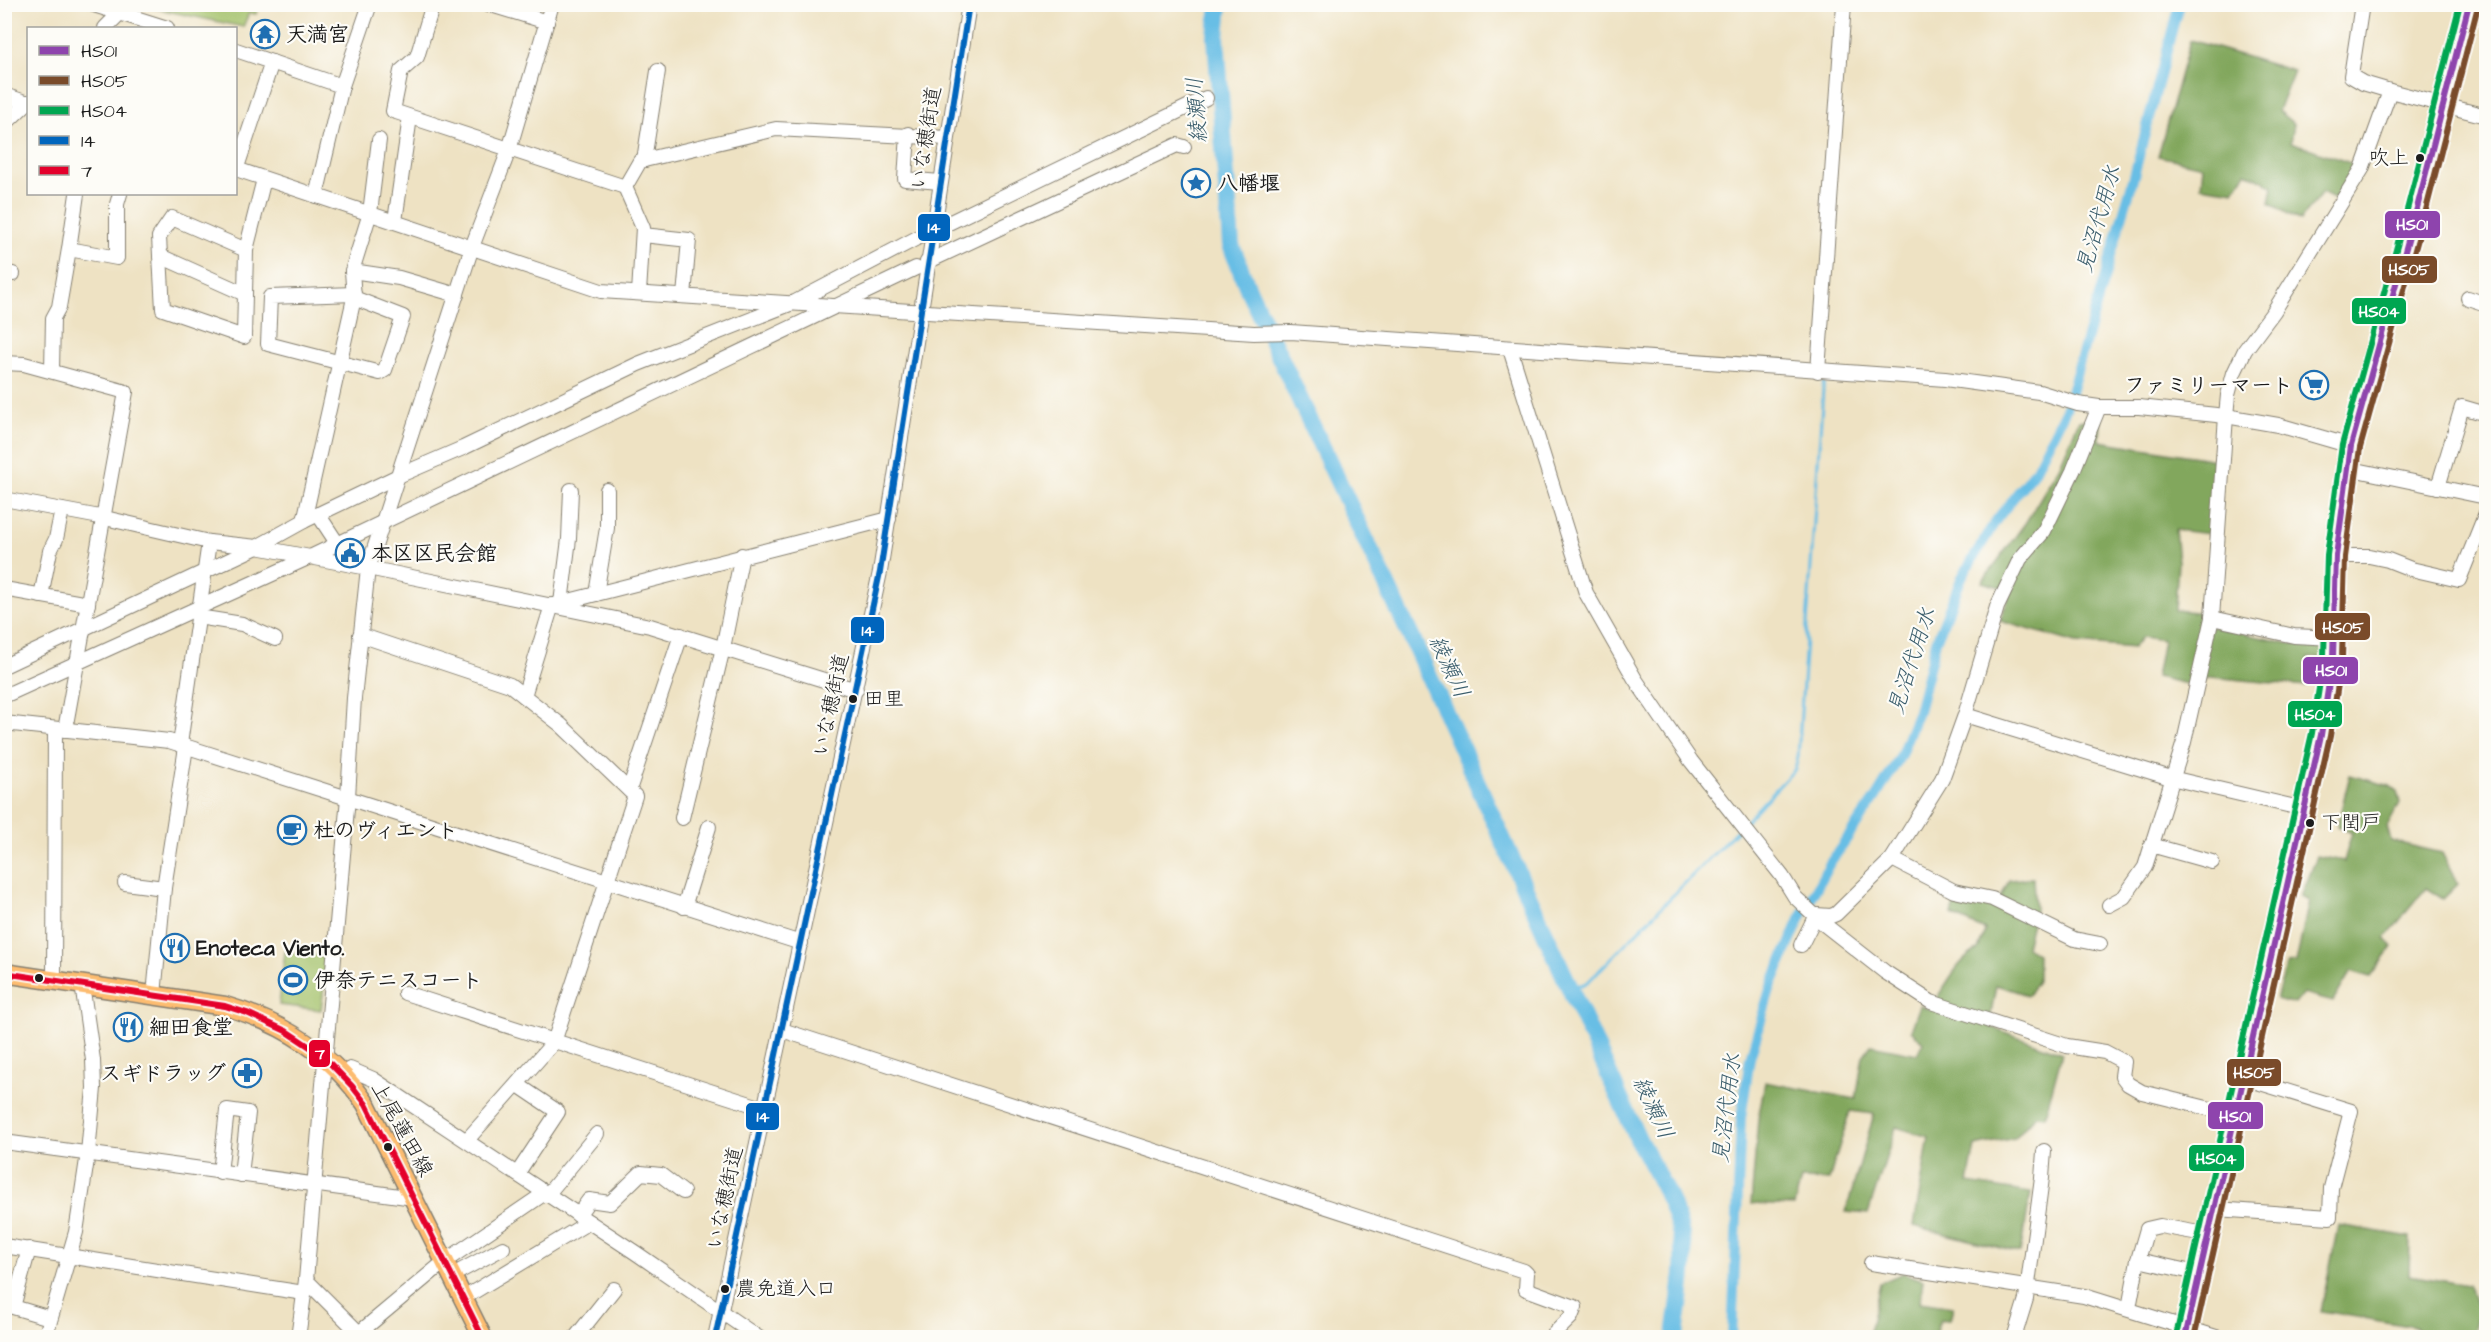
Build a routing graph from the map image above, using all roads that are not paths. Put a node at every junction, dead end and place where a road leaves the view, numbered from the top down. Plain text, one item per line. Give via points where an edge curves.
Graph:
1 (91, 4) edge
2 (370, 4) edge
3 (433, 4) edge
4 (488, 4) edge
5 (552, 4) edge
6 (969, 4) edge
7 (1844, 4) edge
8 (2362, 4) edge
9 (2469, 4) edge
10 (125, 9) edge
11 (547, 22) junction
12 (141, 25) edge
13 (106, 27) edge
14 (158, 27) edge
15 (237, 50) edge
16 (272, 62) junction
17 (658, 71) dead end
18 (342, 86) junction
19 (2390, 91) junction
20 (4, 95) edge
21 (1206, 98) dead end
22 (27, 103) edge
23 (27, 104) edge
24 (2444, 105) junction
25 (2487, 116) edge
26 (410, 117) junction
27 (4, 125) edge
28 (908, 134) junction
29 (947, 138) junction
30 (379, 140) dead end
31 (1184, 147) dead end
32 (509, 150) junction
33 (644, 160) junction
34 (237, 167) edge
35 (237, 170) edge
36 (264, 179) junction
37 (940, 182) junction
38 (625, 187) junction
39 (77, 195) edge
40 (120, 195) edge
41 (316, 196) junction
42 (370, 213) junction
43 (395, 222) junction
44 (925, 234) junction
45 (643, 235) junction
46 (472, 247) junction
47 (69, 249) junction
48 (246, 250) junction
49 (160, 256) junction
50 (921, 265) junction
51 (352, 271) junction
52 (639, 293) junction
53 (245, 294) junction
54 (457, 294) junction
55 (354, 296) junction
56 (684, 296) junction
57 (2468, 298) dead end
58 (795, 302) junction
59 (2487, 304) edge
60 (837, 305) junction
61 (919, 310) junction
62 (1510, 349) junction
63 (4, 363) edge
64 (338, 364) junction
65 (52, 371) junction
66 (1818, 371) junction
67 (2099, 407) junction
68 (2487, 414) edge
69 (2226, 416) junction
70 (2351, 446) junction
71 (2347, 468) junction
72 (398, 476) junction
73 (2438, 487) junction
74 (571, 489) dead end
75 (607, 490) dead end
76 (2487, 497) edge
77 (4, 499) edge
78 (62, 510) junction
79 (2487, 513) edge
80 (318, 514) junction
81 (105, 518) junction
82 (889, 519) junction
83 (304, 521) junction
84 (381, 522) junction
85 (209, 542) junction
86 (337, 543) junction
87 (257, 547) junction
88 (742, 555) junction
89 (2336, 556) junction
90 (310, 557) junction
91 (368, 568) junction
92 (206, 571) junction
93 (4, 589) edge
94 (596, 594) junction
95 (41, 596) junction
96 (88, 604) junction
97 (556, 604) junction
98 (198, 613) junction
99 (2212, 618) junction
100 (83, 629) junction
101 (360, 635) junction
102 (681, 635) junction
103 (2333, 638) junction
104 (275, 639) dead end
105 (723, 648) junction
106 (76, 663) junction
107 (4, 666) edge
108 (855, 690) junction
109 (4, 696) edge
110 (524, 696) junction
111 (1965, 715) junction
112 (4, 723) edge
113 (60, 730) junction
114 (183, 746) junction
115 (2171, 778) junction
116 (629, 790) junction
117 (348, 797) junction
118 (2304, 809) junction
119 (682, 818) dead end
120 (709, 827) dead end
121 (2151, 846) junction
122 (1892, 859) junction
123 (2212, 862) dead end
124 (607, 882) junction
125 (125, 883) dead end
126 (164, 888) junction
127 (2109, 905) dead end
128 (684, 907) junction
129 (1810, 910) junction
130 (801, 943) junction
131 (2100, 944) dead end
132 (1801, 945) dead end
133 (4, 974) edge
134 (54, 981) junction
135 (82, 984) junction
136 (405, 993) dead end
137 (154, 995) junction
138 (782, 1030) junction
139 (554, 1042) junction
140 (324, 1056) junction
141 (343, 1073) junction
142 (2244, 1078) junction
143 (518, 1085) junction
144 (766, 1109) junction
145 (2235, 1115) junction
146 (597, 1134) dead end
147 (467, 1140) junction
148 (4, 1142) edge
149 (2044, 1151) dead end
150 (88, 1153) junction
151 (220, 1173) junction
152 (517, 1174) junction
153 (241, 1175) junction
154 (313, 1186) junction
155 (683, 1192) dead end
156 (546, 1194) junction
157 (414, 1198) junction
158 (2216, 1209) junction
159 (583, 1219) junction
160 (2210, 1235) junction
161 (4, 1246) edge
162 (503, 1248) dead end
163 (29, 1249) junction
164 (68, 1256) junction
165 (2138, 1260) junction
166 (1871, 1263) dead end
167 (448, 1269) junction
168 (2201, 1274) junction
169 (2028, 1286) junction
170 (305, 1287) junction
171 (614, 1289) dead end
172 (462, 1299) junction
173 (2129, 1308) junction
174 (722, 1312) junction
175 (50, 1317) junction
176 (2187, 1332) edge
177 (359, 1335) edge
178 (45, 1338) edge
179 (298, 1338) edge
180 (483, 1338) edge
181 (575, 1338) edge
182 (715, 1338) edge
183 (759, 1338) edge
184 (1550, 1338) edge
185 (2014, 1338) edge
186 (2219, 1338) edge

1 - 10 street
2 - 18 street
3 - 26 street via 417,57 401,71 393,111
4 - 11 street
5 - 11 street
6 - 29 street, いな穂街道
7 - 66 street
8 - 19 street via 2351,76
9 - 24 street
10 - 12 street
10 - 13 street
11 - 32 street
12 - 14 street
15 - 16 street
16 - 18 street
16 - 34 street
17 - 33 street
18 - 41 street
19 - 24 street
19 - 69 street via 2362,169 2274,311 2245,350 2234,373
20 - 22 street
21 - 44 street
23 - 27 street
24 - 25 street
24 - 70 street
26 - 32 street
26 - 43 street
28 - 29 street
28 - 33 street via 776,129
28 - 37 street via 905,179
29 - 37 street, いな穂街道
30 - 42 street
31 - 50 street via 1177,145
32 - 38 street
32 - 46 street
33 - 38 street
35 - 36 street
36 - 41 street
36 - 48 street
37 - 44 street, いな穂街道
38 - 45 street
39 - 47 street
40 - 47 street via 117,258
41 - 42 street
42 - 43 street
42 - 51 street
43 - 46 street
44 - 50 street, いな穂街道
44 - 58 street
45 - 52 street
45 - 56 street via 689,240
46 - 52 street via 601,291
46 - 54 street
47 - 65 street via 59,307 53,318
48 - 49 street via 172,218 159,237
48 - 53 street
49 - 53 street
49 - 53 street via 163,309 244,337
50 - 60 street
50 - 61 street, いな穂街道
51 - 54 street via 399,278
51 - 55 street
52 - 56 street
54 - 72 street
55 - 64 street
55 - 64 street via 403,316 385,370 380,374
55 - 64 street via 270,297 268,344
56 - 58 street
57 - 59 street
58 - 60 street
58 - 72 street via 638,364
60 - 61 street
60 - 84 street
61 - 62 street
61 - 82 street, いな穂街道
62 - 66 street
62 - 129 street via 1586,593 1635,679 1691,761
63 - 65 street
64 - 83 street
65 - 81 street via 126,392
66 - 67 street via 1945,379 2039,392
67 - 69 street
67 - 111 street via 2044,531 2020,559 1996,607
68 - 73 street via 2462,407
69 - 70 street via 2278,425
69 - 99 street
70 - 71 street
71 - 73 street
71 - 89 street
72 - 80 street
72 - 84 street
73 - 76 street
74 - 97 street via 569,539
75 - 94 street via 607,528
77 - 78 street
78 - 81 street
78 - 95 street
79 - 89 street via 2459,580 2369,556
80 - 83 street
80 - 86 street
81 - 85 street
81 - 96 street
82 - 88 street
82 - 108 street, いな穂街道
83 - 87 street
84 - 86 street
84 - 91 street
85 - 87 street
85 - 92 street
86 - 90 street
87 - 90 street
87 - 92 street
88 - 94 street
88 - 105 street
89 - 103 street
90 - 91 street
90 - 98 street
91 - 97 street
91 - 101 street
92 - 98 street
92 - 100 street
93 - 95 street
94 - 97 street
95 - 96 street
96 - 100 street
97 - 102 street
97 - 110 street
98 - 104 street via 242,624
98 - 106 street
98 - 114 street
99 - 103 street via 2294,636
99 - 115 street via 2184,742
100 - 106 street
100 - 107 street
101 - 110 street via 510,685
101 - 117 street
102 - 105 street
102 - 116 street
103 - 118 street via 2329,686
105 - 108 street
105 - 119 street
106 - 109 street
106 - 113 street
108 - 130 street, いな穂街道
110 - 116 street via 561,725
111 - 115 street
111 - 122 street via 1942,779
112 - 113 street
113 - 114 street via 169,741
113 - 134 street
114 - 117 street
114 - 126 street
115 - 118 street
115 - 121 street
116 - 124 street via 635,796
117 - 124 street
117 - 140 street
118 - 142 street
120 - 128 street
121 - 123 street
121 - 127 street via 2145,867 2132,888
122 - 129 street via 1836,914
122 - 131 street via 1954,891 1992,899 2074,939
124 - 128 street
124 - 139 street
125 - 126 street
126 - 137 street
128 - 130 street
129 - 132 street
129 - 145 street via 1885,972 1931,1002 2067,1046 2105,1052 2124,1062 2122,1076 2142,1092
130 - 138 street, いな穂街道
133 - 134 main road, 上尾蓮田線
134 - 135 main road, 上尾蓮田線
135 - 137 main road, 上尾蓮田線
135 - 150 street via 94,1088
136 - 139 street
137 - 140 main road, 上尾蓮田線 via 252,1014 284,1029
138 - 144 street, いな穂街道
138 - 184 street via 1524,1271 1526,1289 1575,1307
139 - 143 street
139 - 144 street
140 - 141 main road, 上尾蓮田線
140 - 154 street
141 - 147 street via 350,1069 365,1075
141 - 157 main road, 上尾蓮田線 via 366,1104
142 - 145 street
142 - 158 street via 2350,1111 2331,1188 2330,1217
143 - 147 street
143 - 152 street via 558,1112
144 - 174 street, いな穂街道
145 - 158 street
146 - 156 street
147 - 152 street
148 - 150 street
149 - 169 street
150 - 151 street
150 - 164 street via 80,1212
151 - 153 street
151 - 153 street via 228,1110 248,1113
152 - 156 street
153 - 154 street
154 - 157 street
154 - 170 street
155 - 159 street via 661,1175 641,1173 610,1203 589,1200
156 - 159 street
156 - 167 street
157 - 167 main road, 上尾蓮田線
158 - 160 street
159 - 172 street
159 - 174 street
160 - 165 street via 2160,1226 2147,1228
160 - 168 street
161 - 163 street
162 - 167 street
163 - 164 street
163 - 175 street via 13,1306
164 - 170 street
164 - 175 street
165 - 168 street
165 - 173 street
166 - 169 street
167 - 172 main road, 上尾蓮田線
167 - 177 street
168 - 176 street
169 - 173 street
169 - 185 street via 2022,1320
170 - 177 street
170 - 179 street
171 - 181 street
172 - 180 main road, 上尾蓮田線
173 - 176 street
174 - 182 street, いな穂街道
174 - 183 street
175 - 178 street
176 - 186 street

